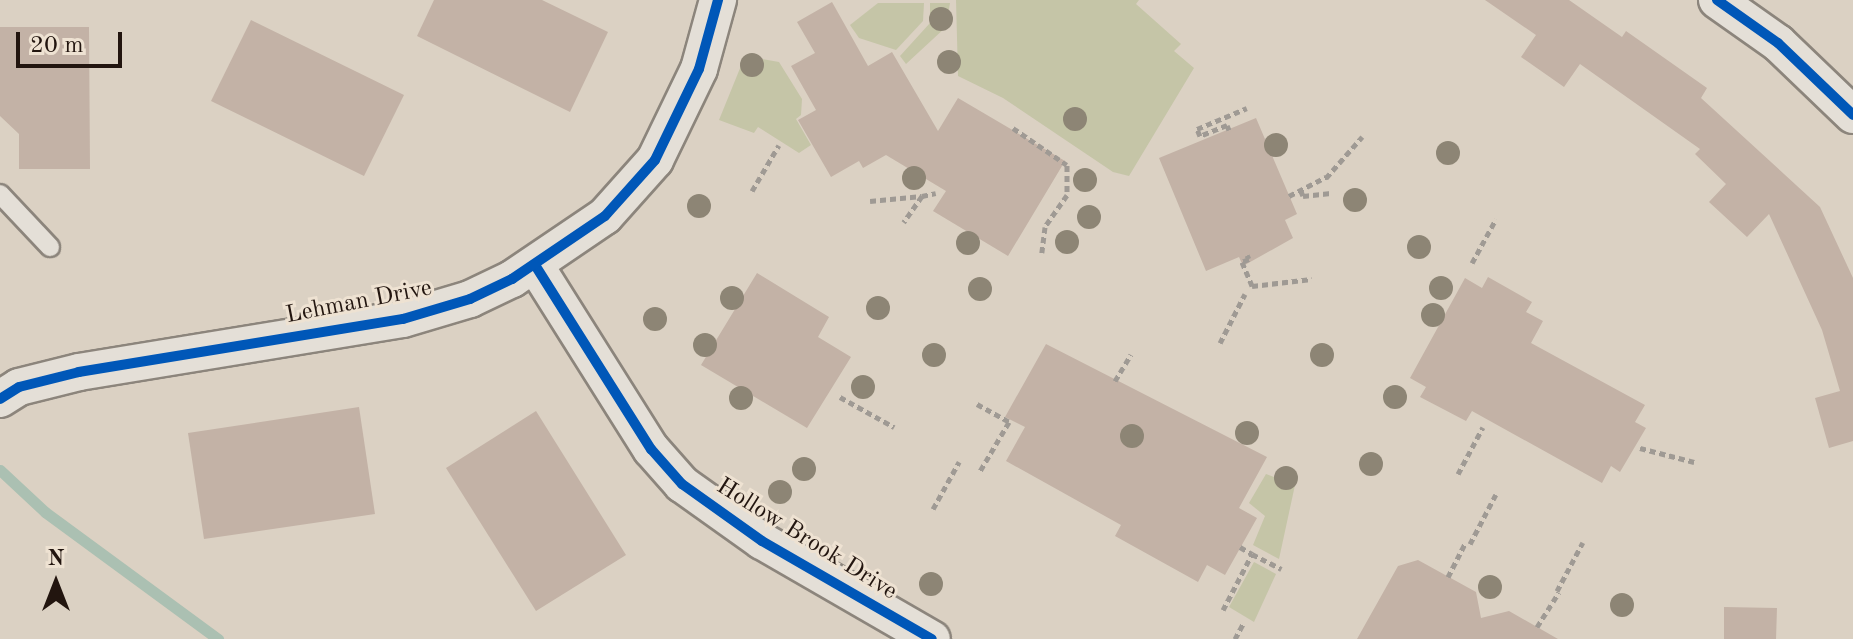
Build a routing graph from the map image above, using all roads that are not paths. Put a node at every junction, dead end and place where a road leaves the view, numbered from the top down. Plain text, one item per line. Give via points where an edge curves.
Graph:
1 (718, 0) edge
2 (1717, 0) edge
3 (1853, 115) edge
4 (0, 194) edge
5 (50, 247) dead end
6 (535, 265) junction
7 (6, 384) edge
8 (932, 639) edge

1 - 6 street, Lehman Drive via 699,69 655,160 605,216
2 - 3 street via 1778,43
4 - 5 lane
6 - 7 street, Lehman Drive via 470,299 403,319
6 - 8 street, Hollow Brook Drive via 651,449 682,484 762,541

